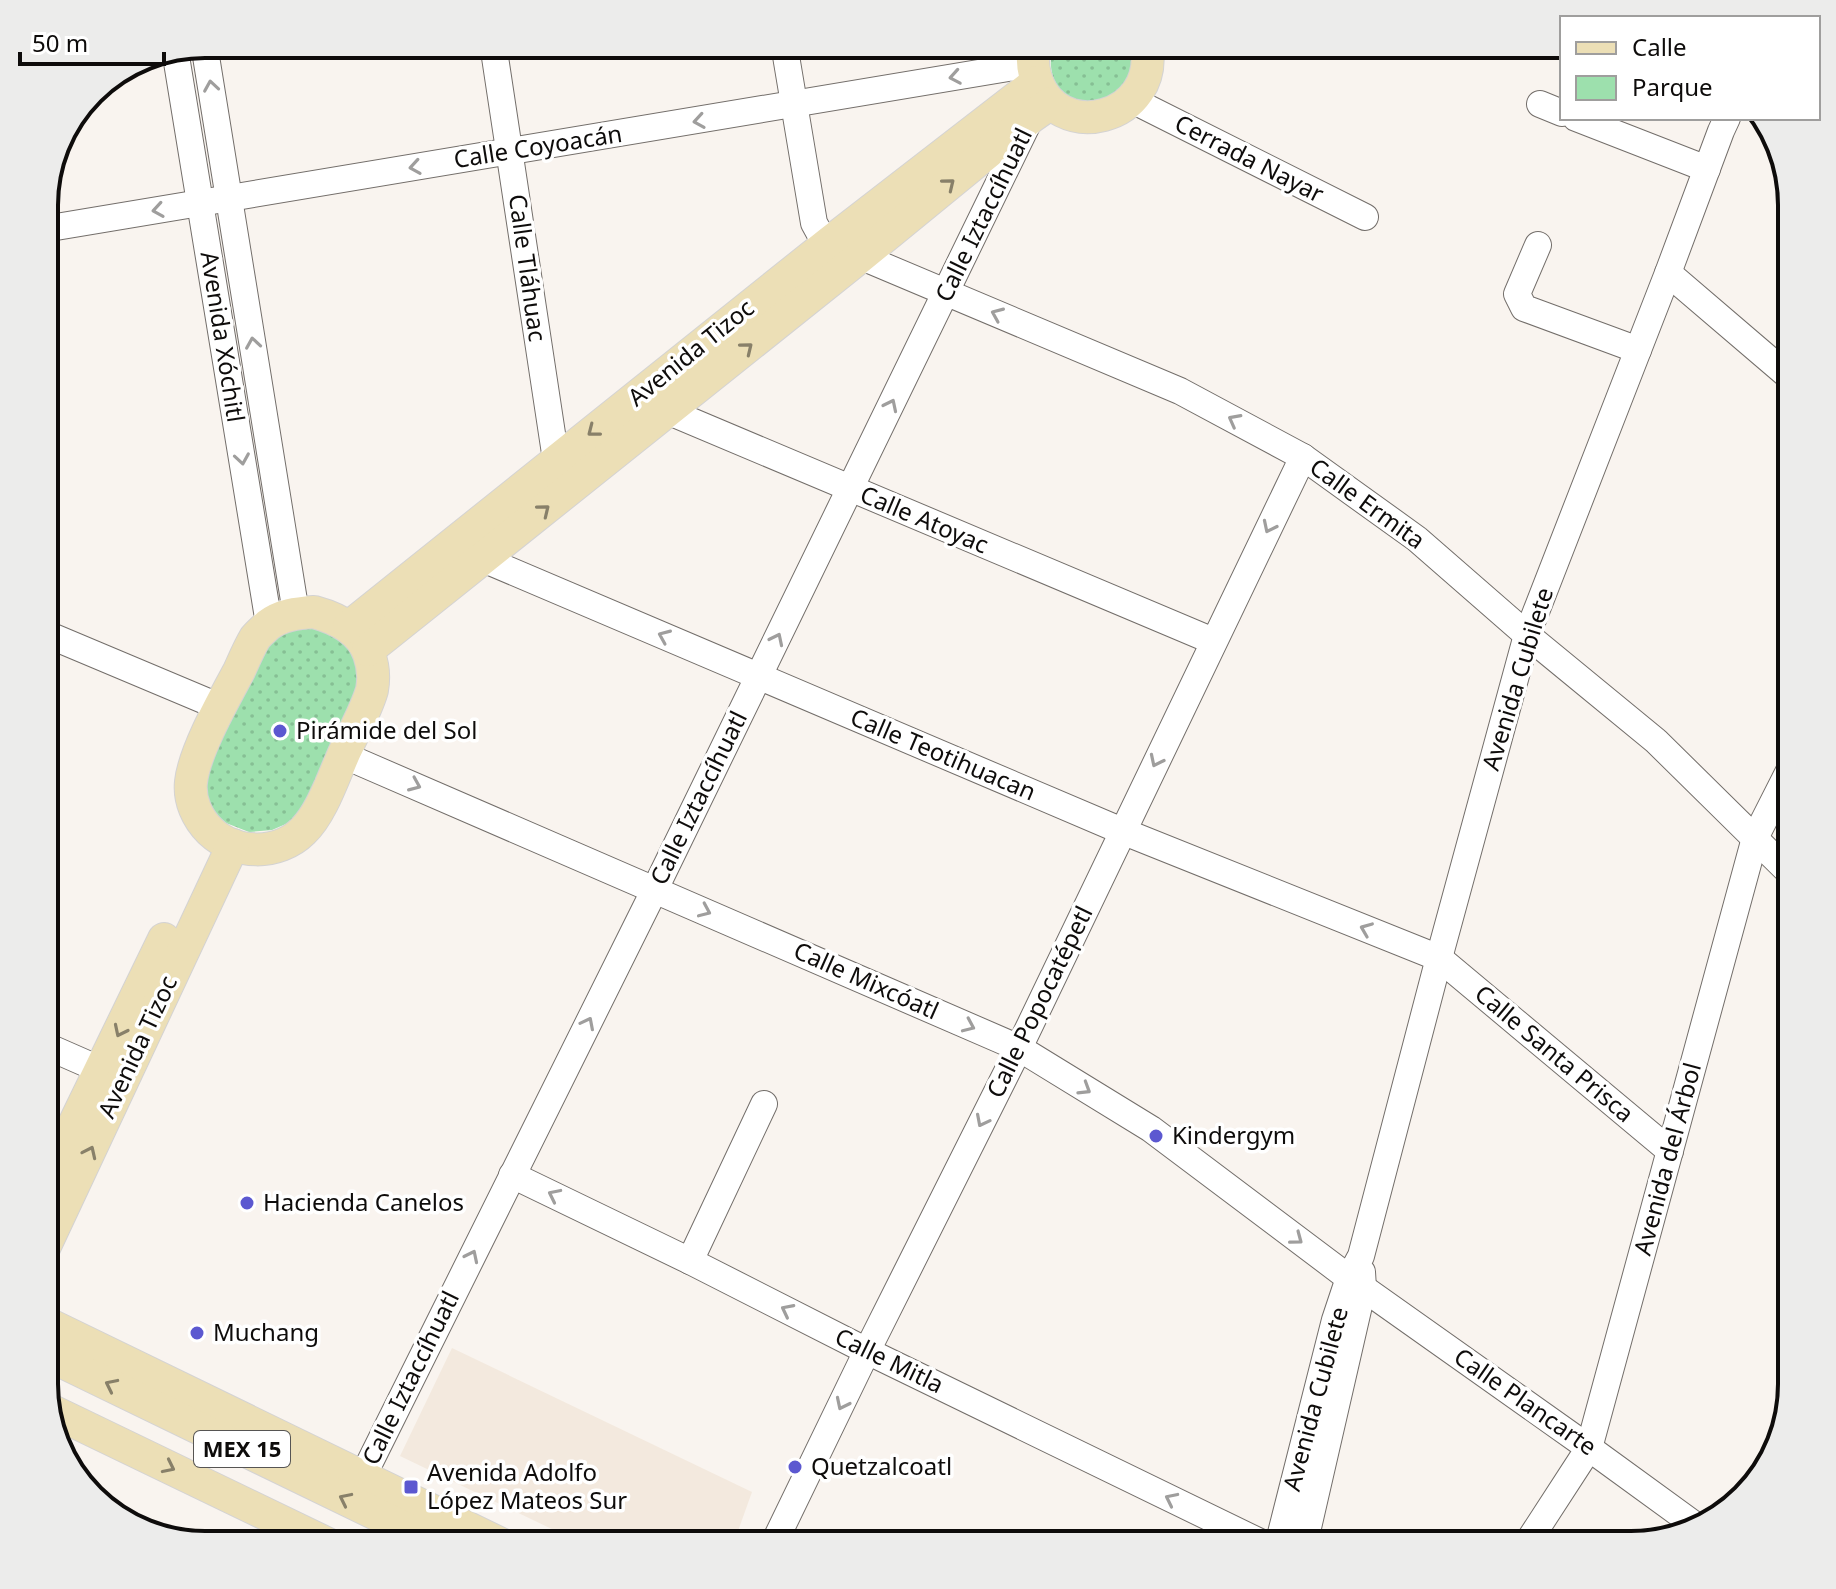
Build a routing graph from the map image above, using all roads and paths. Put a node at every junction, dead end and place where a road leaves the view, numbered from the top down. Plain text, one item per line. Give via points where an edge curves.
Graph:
1 (206, 58) edge
2 (495, 58) edge
3 (786, 58) edge
4 (1147, 58) edge
5 (177, 61) edge
6 (1037, 82) edge
7 (1132, 100) junction
8 (794, 105) junction
9 (1581, 120) edge
10 (1726, 120) edge
11 (510, 152) junction
12 (1707, 169) junction
13 (229, 198) junction
14 (200, 203) junction
15 (1365, 217) dead end
16 (58, 227) edge
17 (829, 243) junction
18 (1538, 245) dead end
19 (861, 256) junction
20 (1668, 273) junction
21 (947, 292) junction
22 (1638, 350) junction
23 (1778, 367) edge
24 (635, 398) junction
25 (668, 411) junction
26 (1303, 457) junction
27 (556, 460) junction
28 (578, 483) junction
29 (849, 489) junction
30 (451, 546) junction
31 (483, 559) junction
32 (283, 619) junction
33 (1527, 635) junction
34 (58, 639) edge
35 (358, 639) junction
36 (1213, 641) junction
37 (758, 677) junction
38 (220, 707) junction
39 (343, 755) junction
40 (1778, 793) edge
41 (1122, 831) junction
42 (1755, 838) junction
43 (223, 840) junction
44 (1778, 861) edge
45 (655, 889) junction
46 (1439, 958) junction
47 (1019, 1048) junction
48 (58, 1051) edge
49 (101, 1070) junction
50 (764, 1104) dead end
51 (94, 1112) junction
52 (1670, 1151) junction
53 (58, 1165) edge
54 (512, 1175) junction
55 (58, 1210) edge
56 (690, 1261) junction
57 (1358, 1274) junction
58 (58, 1329) edge
59 (867, 1351) junction
60 (58, 1360) edge
61 (58, 1385) edge
62 (62, 1416) edge
63 (1589, 1448) junction
64 (363, 1476) junction
65 (1688, 1520) edge
66 (301, 1531) edge
67 (360, 1531) edge
68 (411, 1531) edge
69 (475, 1531) edge
70 (780, 1531) edge
71 (1237, 1531) edge
72 (1282, 1531) edge
73 (1307, 1531) edge
74 (1535, 1531) edge

13 -> 1 street, Avenida Xóchitl
2 - 11 street, Calle Tláhuac
3 - 8 street
4 - 7 main road via 1145,78
5 - 14 street, Avenida Xóchitl
6 - 7 main road via 1073,115 1111,114
6 -> 8 street, Calle Coyoacán
6 - 17 main road, Avenida Tizoc
19 -> 6 main road, Avenida Tizoc
6 - 21 street, Calle Iztaccíhuatl
7 - 15 street, Cerrada Nayar
8 -> 11 street, Calle Coyoacán
8 - 17 street via 814,223
9 - 12 street
10 - 12 street, Avenida Cubilete
11 -> 13 street, Calle Coyoacán
11 - 27 street, Calle Tláhuac
12 - 20 street, Avenida Cubilete
13 - 14 street, Calle Coyoacán
32 -> 13 street, Avenida Xóchitl
14 -> 16 street, Calle Coyoacán
14 -> 32 street, Avenida Xóchitl
17 - 19 street, Calle Ermita
17 - 24 main road, Avenida Tizoc
18 - 22 street via 1517,294 1524,308
19 - 21 street, Calle Ermita
25 -> 19 main road, Avenida Tizoc
20 - 22 street, Avenida Cubilete
20 - 23 street
26 -> 21 street, Calle Ermita via 1180,391
29 -> 21 street, Calle Iztaccíhuatl
22 - 33 street, Avenida Cubilete
24 - 25 street, Calle Atoyac
24 -> 27 main road, Avenida Tizoc
25 - 28 main road, Avenida Tizoc
25 - 29 street, Calle Atoyac
26 - 33 street, Calle Ermita via 1417,539
26 -> 36 street, Calle Popocatépetl
27 - 28 street
27 - 30 main road, Avenida Tizoc
31 -> 28 main road, Avenida Tizoc
29 - 36 street, Calle Atoyac
37 -> 29 street, Calle Iztaccíhuatl
30 - 31 street, Calle Teotihuacan
30 - 35 main road, Avenida Tizoc
31 - 35 main road, Avenida Tizoc
37 -> 31 street, Calle Teotihuacan
32 - 35 main road via 314,612 335,618
32 - 38 main road via 256,638
33 - 42 street, Calle Ermita via 1656,741
33 - 46 street, Avenida Cubilete
34 - 38 street
35 - 39 main road via 373,667 372,687
36 -> 41 street, Calle Popocatépetl
37 - 41 street, Calle Teotihuacan
37 - 45 street, Calle Iztaccíhuatl
38 - 43 main road via 191,781 192,801 202,823
39 - 43 main road via 304,831 286,844 264,850
39 -> 45 street, Calle Mixcóatl
40 - 42 street, Avenida del Árbol
46 -> 41 street, Calle Teotihuacan
41 - 47 street, Calle Popocatépetl
42 - 44 street, Calle Ermita
42 - 52 street, Avenida del Árbol
43 -> 49 main road, Avenida Tizoc
43 - 51 main road, Avenida Tizoc
45 -> 47 street, Calle Mixcóatl
54 -> 45 street, Calle Iztaccíhuatl
46 - 52 street, Calle Santa Prisca
46 - 57 street, Avenida Cubilete
47 -> 57 street, Calle Mixcóatl via 1151,1129
47 -> 59 street, Calle Popocatépetl
48 - 49 street
49 - 51 main road, Avenida Tizoc
50 - 56 street
51 - 53 main road, Avenida Tizoc
55 -> 51 main road, Avenida Tizoc
52 - 63 street, Avenida del Árbol
56 -> 54 street, Calle Mitla
64 -> 54 street, Calle Iztaccíhuatl
59 -> 56 street, Calle Mitla
57 - 63 street, Calle Plancarte
57 - 72 street, Avenida Cubilete via 1335,1320
57 - 73 street, Avenida Cubilete
58 - 64 main road
59 -> 70 street, Calle Popocatépetl
71 -> 59 street, Calle Mitla
68 -> 60 main road, MEX 15
61 - 67 main road, MEX 15
62 -> 66 main road
63 - 65 street, Calle Plancarte
63 - 74 street, Avenida del Árbol
64 - 69 main road

